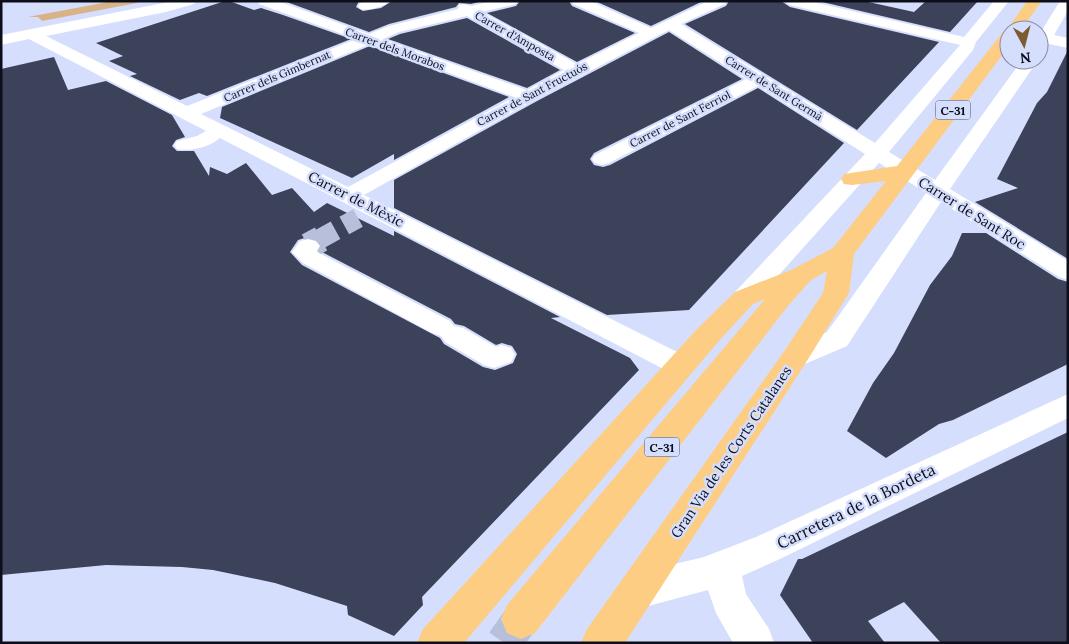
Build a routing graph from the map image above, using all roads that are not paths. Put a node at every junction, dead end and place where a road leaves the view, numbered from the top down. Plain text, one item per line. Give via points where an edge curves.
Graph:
1 (189, 1) edge
2 (264, 1) edge
3 (383, 1) edge
4 (452, 1) edge
5 (510, 1) edge
6 (578, 1) edge
7 (720, 1) edge
8 (790, 1) edge
9 (1002, 1) edge
10 (1035, 1) edge
11 (1067, 1) edge
12 (365, 6) dead end
13 (471, 11) junction
14 (1021, 20) edge
15 (670, 24) junction
16 (1049, 29) edge
17 (650, 33) junction
18 (31, 34) junction
19 (367, 39) junction
20 (1, 40) edge
21 (968, 42) junction
22 (1049, 42) edge
23 (1068, 43) edge
24 (999, 48) edge
25 (577, 70) junction
26 (1023, 70) edge
27 (758, 79) junction
28 (526, 95) junction
29 (187, 113) junction
30 (210, 134) junction
31 (184, 145) dead end
32 (877, 153) junction
33 (602, 159) dead end
34 (905, 171) junction
35 (852, 179) junction
36 (937, 191) junction
37 (349, 195) junction
38 (842, 253) junction
39 (1068, 272) edge
40 (802, 274) junction
41 (372, 292) dead end
42 (744, 298) junction
43 (501, 355) dead end
44 (795, 357) junction
45 (681, 366) junction
46 (1068, 405) edge
47 (722, 567) junction
48 (637, 591) junction
49 (522, 619) tunnel mouth
50 (437, 643) edge
51 (601, 643) edge
52 (755, 643) edge

1 - 18 street
2 - 19 street, Carrer dels Morabos
3 - 12 street
4 - 13 street, Carrer d'Amposta
5 - 13 street, Carrer dels Gimbernat
6 - 17 street
7 - 15 street, Carrer de Sant Fructuós
8 - 21 street
9 - 21 street
10 - 14 main road
11 - 16 street
13 - 19 street, Carrer dels Gimbernat via 394,29
13 - 25 street, Carrer d'Amposta
15 - 17 street, Carrer de Sant Fructuós
15 - 27 street, Carrer de Sant Germà
17 - 25 street, Carrer de Sant Fructuós
18 - 20 street
18 - 29 street, Carrer de Mèxic
19 - 28 street, Carrer dels Morabos
19 - 29 street, Carrer dels Gimbernat
21 - 32 street via 968,47
22 - 23 street
24 - 34 main road, Gran Via de les Corts Catalanes / C-31
25 - 28 street, Carrer de Sant Fructuós
26 - 36 street
27 - 32 street, Carrer de Sant Germà
27 - 33 street, Carrer de Sant Ferriol
28 - 37 street, Carrer de Sant Fructuós
29 - 30 street, Carrer de Mèxic
30 - 31 street
30 - 37 street, Carrer de Mèxic via 247,144
32 - 34 street, Carrer de Sant Roc
32 - 35 street
34 - 35 main road
34 - 36 street, Carrer de Sant Roc
34 - 38 main road, Gran Via de les Corts Catalanes / C-31
35 - 42 street
36 - 39 street, Carrer de Sant Roc
36 - 44 street via 837,339
37 - 45 street, Carrer de Mèxic via 365,213
38 - 40 main road, Gran Via de les Corts Catalanes / C-31
38 - 44 main road, Gran Via de les Corts Catalanes / C-31 via 836,293
40 - 42 main road
40 - 49 main road, Gran Via de les Corts Catalanes / C-31
41 - 43 street via 324,283 305,270 301,260 306,249 345,276 494,358
42 - 45 main road
44 - 48 main road, Gran Via de les Corts Catalanes / C-31
45 - 50 main road
46 - 47 street, Carretera de la Bordeta
47 - 48 street, Carretera de la Bordeta
47 - 52 street via 729,600
48 - 51 main road, Gran Via de les Corts Catalanes / C-31

